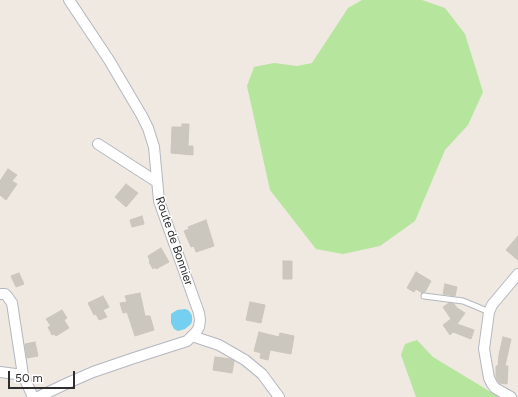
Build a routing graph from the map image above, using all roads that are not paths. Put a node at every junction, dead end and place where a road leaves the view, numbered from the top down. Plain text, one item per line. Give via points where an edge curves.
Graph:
1 (69, 0) edge
2 (98, 144) dead end
3 (157, 182) junction
4 (518, 274) edge
5 (0, 294) edge
6 (424, 296) dead end
7 (489, 312) junction
8 (192, 336) junction
9 (0, 372) edge
10 (23, 376) junction
11 (33, 397) edge
12 (38, 397) edge
13 (278, 397) edge
14 (511, 397) edge

1 - 3 street, Route de Bonnier via 109,60 148,128 154,147
2 - 3 street
3 - 8 street, Route de Bonnier via 159,201 199,313 199,327
4 - 7 street
5 - 10 street via 8,296 12,303
6 - 7 lane via 463,302
7 - 14 street via 484,349 489,378 495,388
8 - 12 street via 180,344 93,372
8 - 13 street via 219,345 245,360 262,374
9 - 10 street
10 - 11 street

